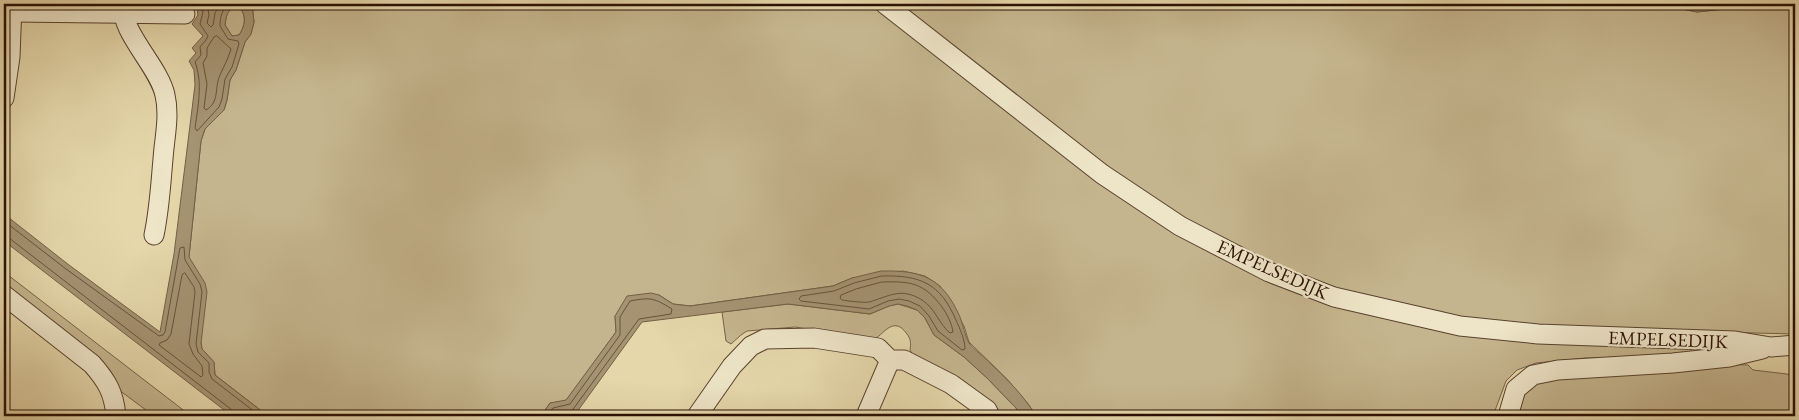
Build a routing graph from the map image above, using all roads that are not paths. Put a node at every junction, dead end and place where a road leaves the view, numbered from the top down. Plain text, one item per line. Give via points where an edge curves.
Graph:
1 (886, 4) edge
2 (13, 8) edge
3 (123, 8) edge
4 (185, 14) dead end
5 (4, 98) edge
6 (154, 235) dead end
7 (4, 295) edge
8 (1795, 345) edge
9 (1771, 347) junction
10 (890, 360) junction
11 (116, 416) edge
12 (697, 416) edge
13 (866, 416) edge
14 (990, 416) edge
15 (1508, 416) edge

1 - 9 street, EMPELSEDIJK via 1102,174 1180,226 1269,272 1334,297 1460,326 1556,334 1735,340
2 - 3 street
2 - 5 street
3 - 4 street
3 - 6 street via 126,24 161,79 168,109
7 - 11 street via 92,364 112,390
8 - 9 street, EMPELSEDIJK
9 - 15 street via 1720,358 1558,370 1533,375 1516,389
10 - 12 street via 878,348 814,338 764,339 751,346 732,366
10 - 13 street
10 - 14 street via 904,360 951,384 987,410

